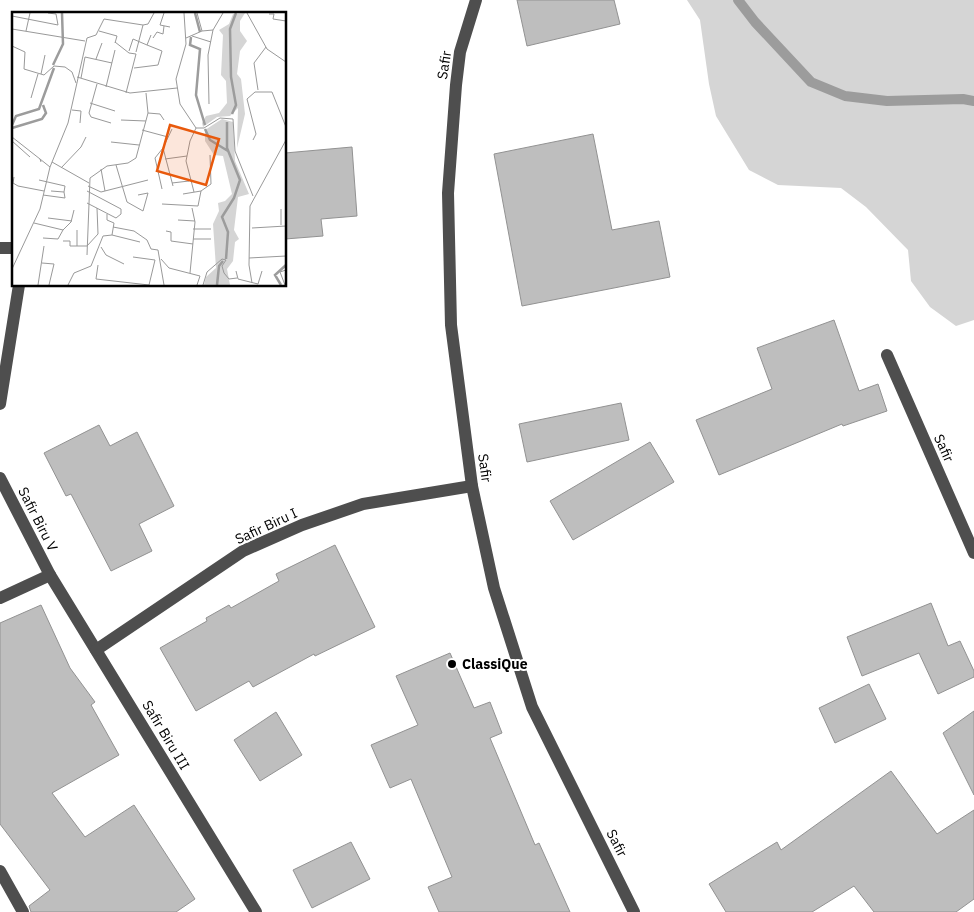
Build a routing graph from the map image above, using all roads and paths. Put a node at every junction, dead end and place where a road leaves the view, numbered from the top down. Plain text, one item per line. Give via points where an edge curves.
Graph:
1 (476, 0) edge
2 (19, 286) edge
3 (887, 355) dead end
4 (0, 404) edge
5 (0, 478) edge
6 (472, 486) junction
7 (974, 553) edge
8 (50, 574) junction
9 (0, 598) edge
10 (96, 650) junction
11 (0, 871) edge
12 (24, 912) edge
13 (256, 912) edge
14 (634, 912) edge

1 - 6 street, Safir via 460,52 448,193 451,324
2 - 4 street
3 - 7 street, Safir
5 - 8 street, Safir Biru V
6 - 10 street, Safir Biru I via 363,504 302,524 244,551
6 - 14 street, Safir via 494,588 532,707
8 - 9 street
8 - 10 street, Safir Biru III
10 - 13 street, Safir Biru III
11 - 12 street

